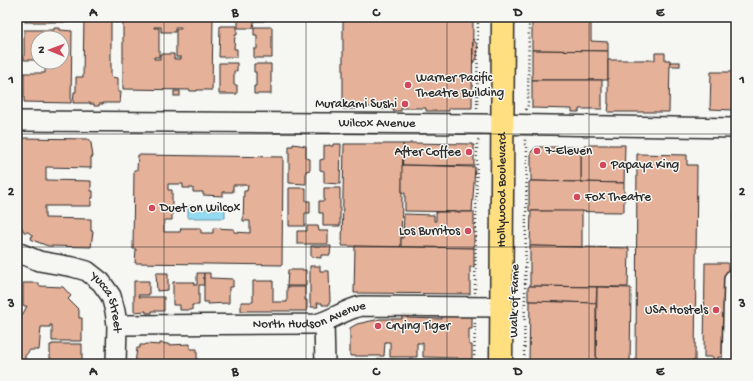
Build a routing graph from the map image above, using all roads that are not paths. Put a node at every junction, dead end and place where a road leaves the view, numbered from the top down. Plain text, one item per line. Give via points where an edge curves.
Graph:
1 (503, 17) edge
2 (17, 120) edge
3 (502, 125) junction
4 (736, 128) edge
5 (17, 252) edge
6 (736, 276) edge
7 (501, 307) junction
8 (324, 322) junction
9 (117, 325) junction
10 (116, 364) edge
11 (325, 364) edge
12 (501, 364) edge
13 (732, 364) edge

1 - 3 main road, Hollywood Boulevard
2 - 3 street, Wilcox Avenue via 307,114
3 - 4 street, Wilcox Avenue
3 - 7 main road, Hollywood Boulevard
5 - 9 street, Yucca Street via 39,261 87,271 101,282 111,296
6 - 13 street
7 - 8 street, North Hudson Avenue via 361,306 349,308
7 - 12 main road, Hollywood Boulevard
8 - 9 street, North Hudson Avenue
8 - 11 street
9 - 10 street, Yucca Street

